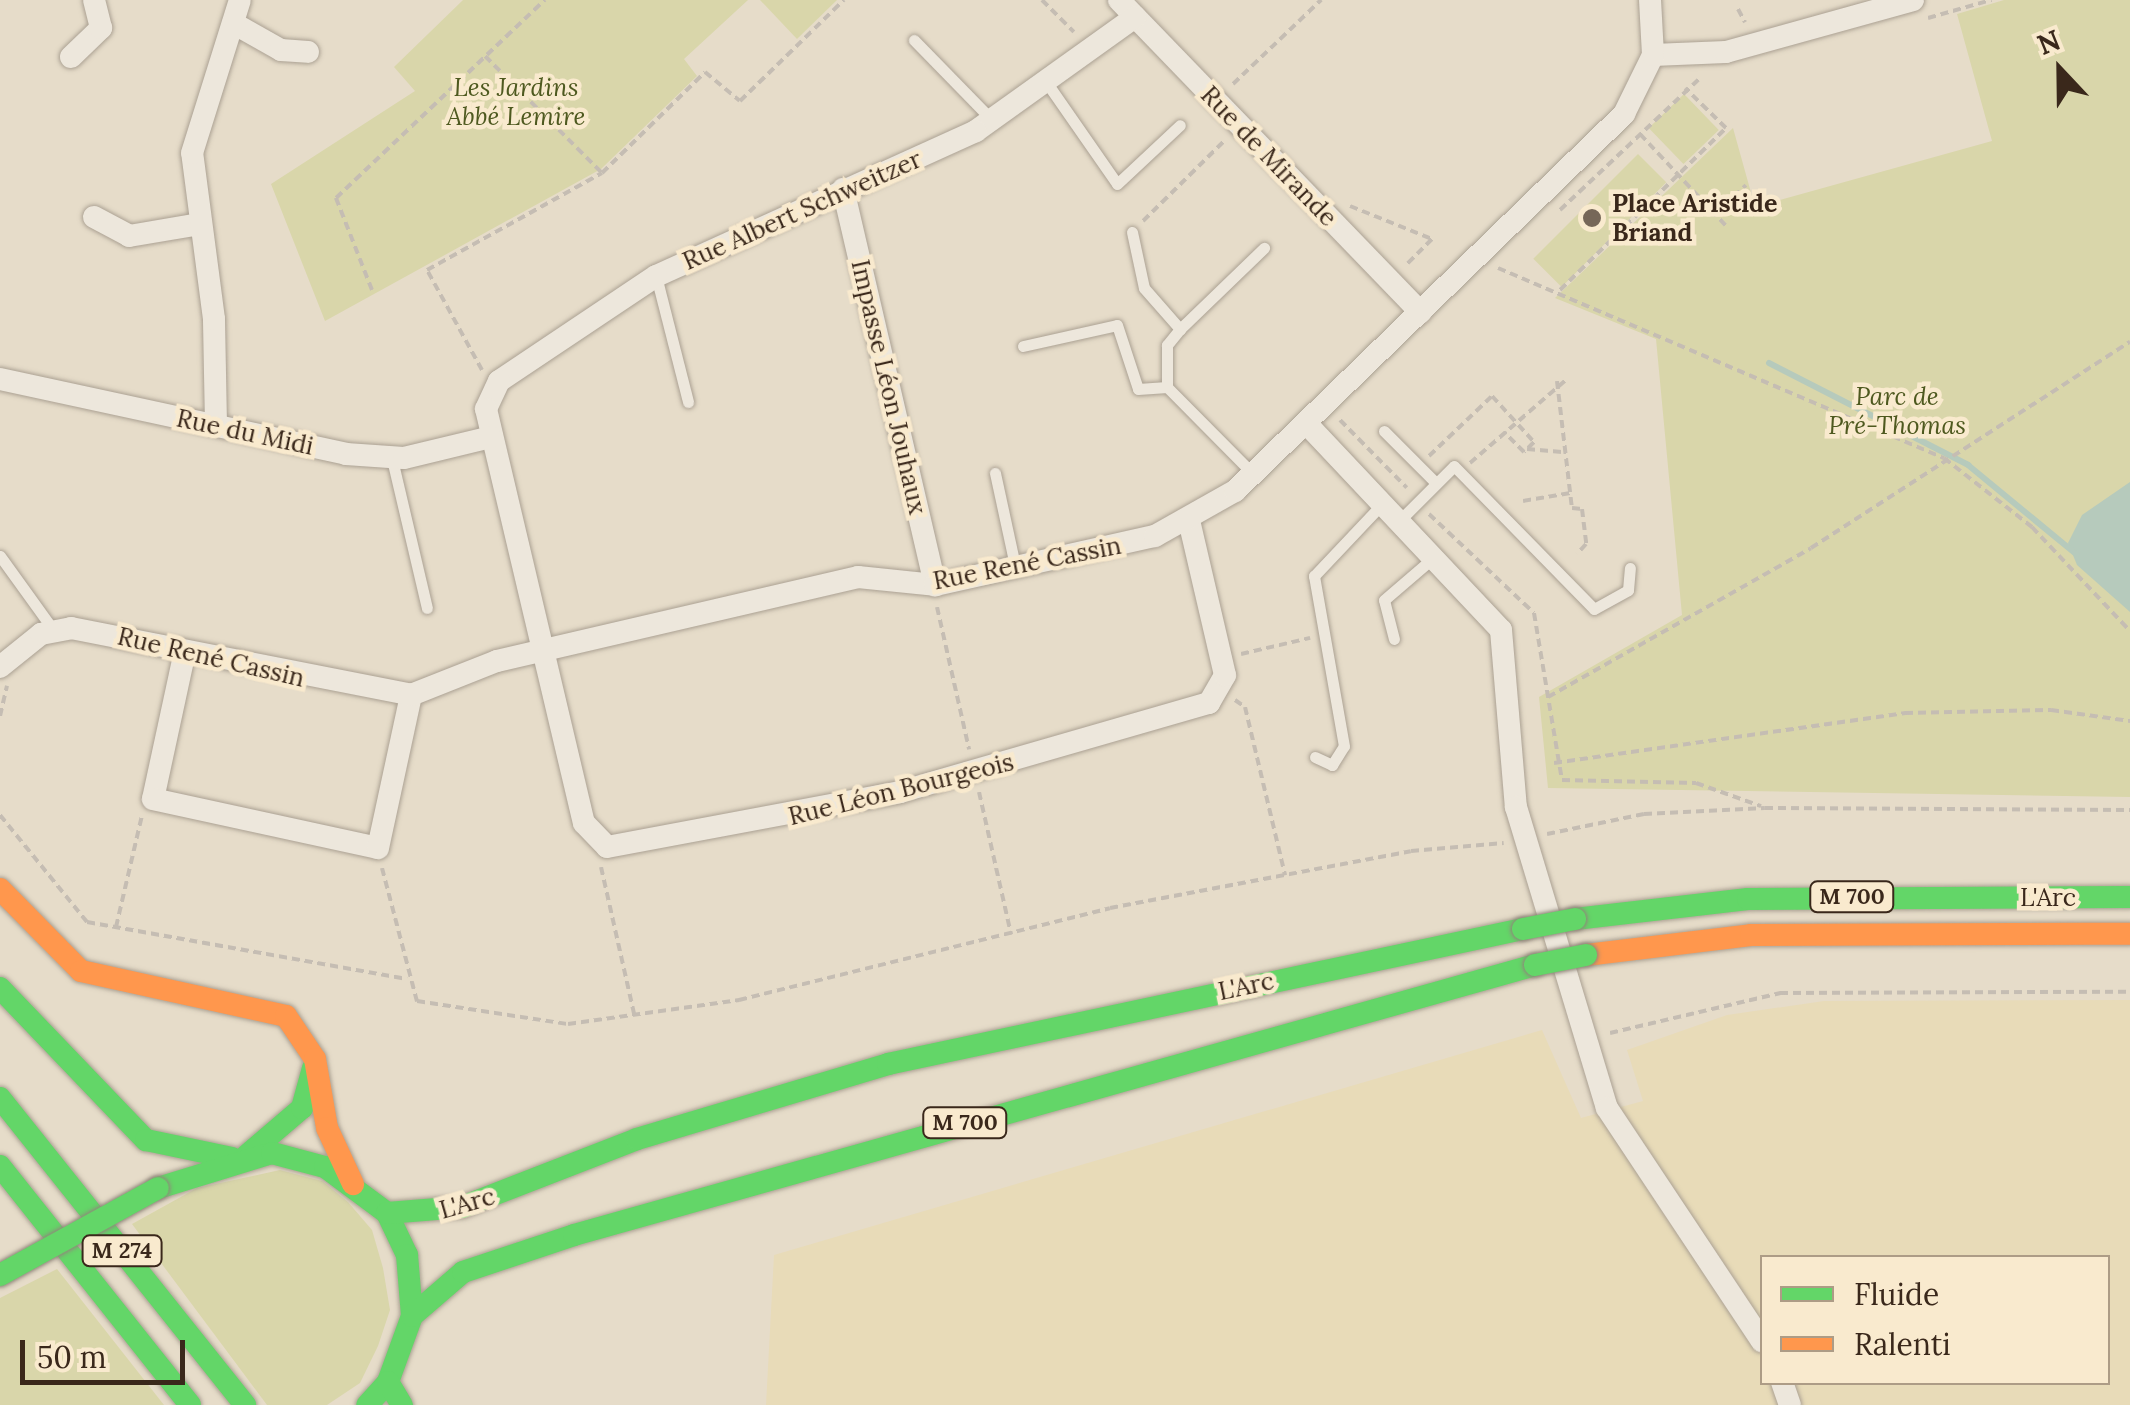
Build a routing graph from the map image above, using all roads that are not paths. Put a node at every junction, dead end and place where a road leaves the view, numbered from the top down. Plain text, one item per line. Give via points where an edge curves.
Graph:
1 (94, 0) edge
2 (1650, 0) edge
3 (236, 7) edge
4 (1127, 8) edge
5 (1918, 9) edge
6 (914, 40) dead end
7 (308, 52) dead end
8 (1653, 55) junction
9 (71, 57) dead end
10 (1049, 86) junction
11 (994, 121) junction
12 (1180, 125) dead end
13 (843, 188) junction
14 (94, 217) dead end
15 (199, 224) junction
16 (1132, 232) road end
17 (1264, 248) dead end
18 (656, 276) junction
19 (1420, 312) junction
20 (1180, 329) junction
21 (1023, 346) dead end
22 (0, 379) edge
23 (1167, 387) junction
24 (688, 402) dead end
25 (1306, 423) junction
26 (216, 425) junction
27 (1384, 432) dead end
28 (492, 436) junction
29 (392, 459) junction
30 (995, 473) dead end
31 (1253, 474) junction
32 (1441, 478) junction
33 (1391, 512) junction
34 (1189, 520) junction
35 (0, 556) edge
36 (1434, 557) junction
37 (1630, 568) dead end
38 (1016, 570) junction
39 (935, 586) junction
40 (427, 608) dead end
41 (54, 631) junction
42 (1394, 639) dead end
43 (544, 649) junction
44 (185, 652) junction
45 (0, 667) edge
46 (411, 695) junction
47 (1315, 758) dead end
48 (0, 890) edge
49 (2130, 898) edge
50 (2130, 934) edge
51 (0, 988) edge
52 (314, 1058) junction
53 (0, 1098) edge
54 (240, 1156) junction
55 (0, 1166) edge
56 (353, 1184) junction
57 (387, 1212) junction
58 (0, 1275) edge
59 (412, 1316) junction
60 (1760, 1338) edge
61 (388, 1382) junction
62 (190, 1405) edge
63 (244, 1405) edge
64 (367, 1405) edge
65 (402, 1405) edge

1 - 9 street via 100,28
2 - 8 street, Rue René Cassin
3 - 7 street via 281,50
3 - 15 street via 194,135
4 - 10 street, Rue Albert Schweitzer via 1094,53
4 - 19 street, Rue de Mirande via 1223,94 1239,126
5 - 8 street via 1726,52
6 - 11 lane
8 - 19 street, Rue René Cassin via 1624,114
10 - 11 street, Rue Albert Schweitzer
10 - 12 lane via 1118,184
11 - 13 street, Rue Albert Schweitzer
13 - 18 street, Rue Albert Schweitzer
13 - 39 street, Impasse Léon Jouhaux
14 - 15 street via 120,236
15 - 26 street via 214,319
16 - 20 lane via 1144,288
17 - 20 lane
18 - 24 lane
18 - 28 street, Rue Albert Schweitzer via 492,389
19 - 25 street, Rue René Cassin
20 - 23 lane via 1167,345
21 - 23 lane via 1116,325 1138,389
22 - 26 street, Rue du Midi
23 - 31 lane
25 - 31 street, Rue René Cassin
25 - 33 street
26 - 29 street, Rue du Midi
27 - 32 lane
28 - 29 street, Rue du Midi
28 - 43 street
29 - 40 lane
30 - 38 lane
31 - 34 street, Rue René Cassin
32 - 33 lane via 1422,505
32 - 37 lane via 1460,472 1594,609 1628,590
33 - 36 street
33 - 47 lane via 1314,576 1344,746 1332,765
34 - 38 street, Rue René Cassin
34 - 43 street, Rue Léon Bourgeois via 1224,692 1202,706 900,792 622,847 594,842
35 - 41 lane
36 - 42 lane via 1384,600
36 - 60 street via 1501,630 1526,842 1608,1108
38 - 39 street, Rue René Cassin
39 - 43 street, Rue René Cassin via 858,577
41 - 44 street, Rue René Cassin
41 - 45 street
43 - 46 street, Rue René Cassin
44 - 46 street, Rue René Cassin
44 - 46 street via 153,799 378,848
48 - 52 main road via 81,971 268,1007 298,1028
49 - 57 main road, L'Arc / M 700, bridge via 1748,899 1575,919 888,1064 638,1139 462,1207
50 - 59 main road, L'Arc / M 700, bridge via 1751,935 1534,965 574,1235 463,1272
51 - 54 main road via 146,1140
52 - 54 main road via 302,1108
52 - 56 main road via 327,1128
53 - 63 main road, M 274
54 - 56 main road via 300,1157
54 - 58 main road, bridge via 158,1188
55 - 62 main road, M 274
56 - 57 main road
57 - 59 main road via 407,1255
59 - 61 main road
61 - 64 main road
61 - 65 main road

